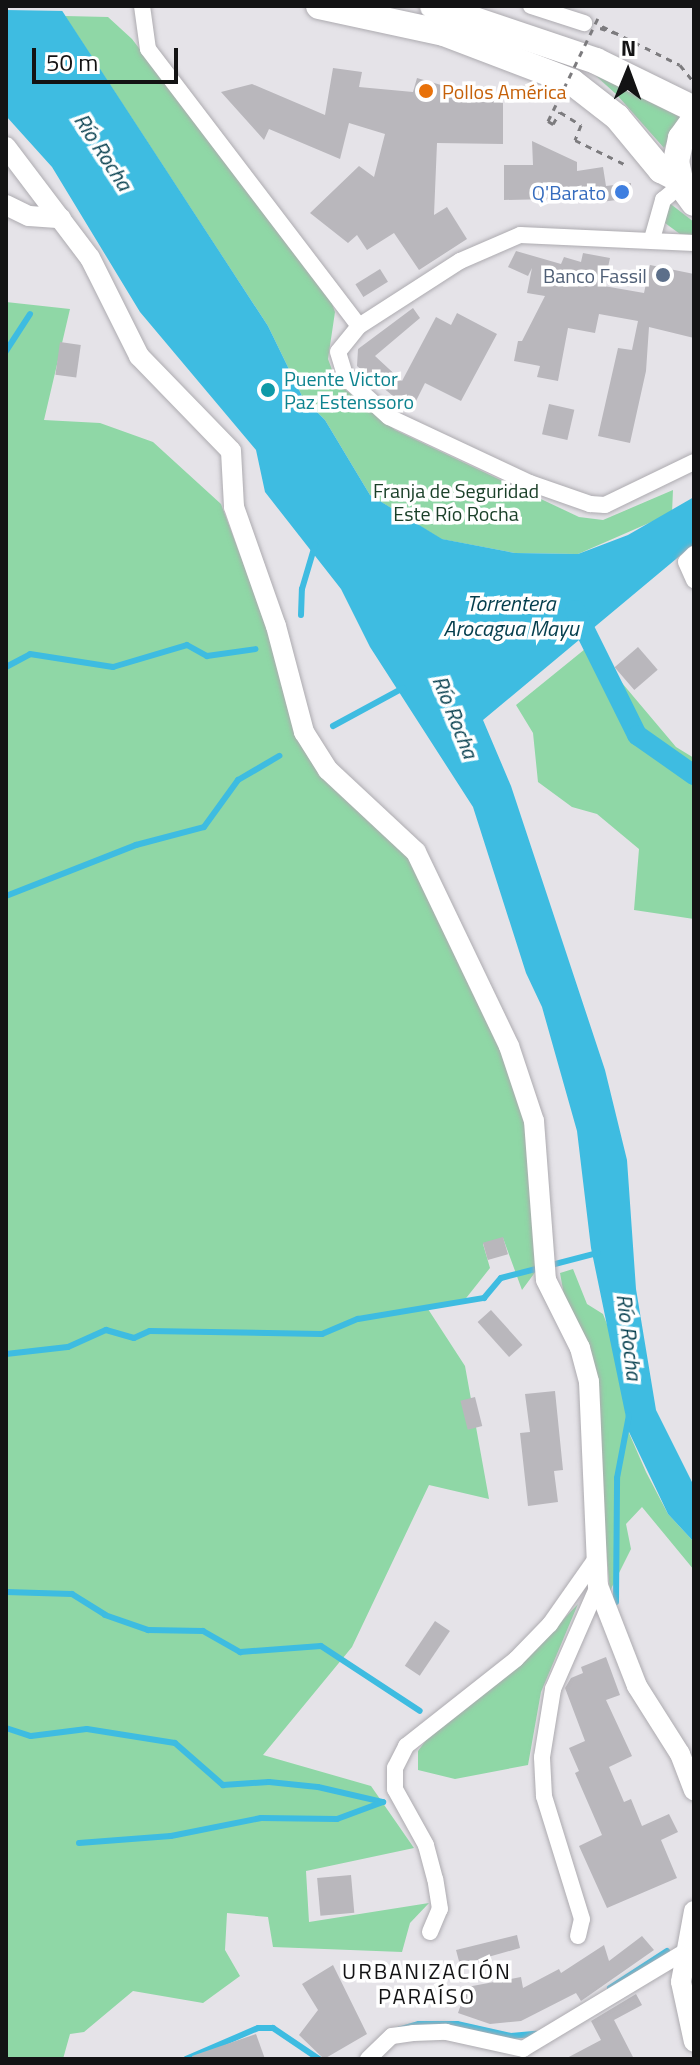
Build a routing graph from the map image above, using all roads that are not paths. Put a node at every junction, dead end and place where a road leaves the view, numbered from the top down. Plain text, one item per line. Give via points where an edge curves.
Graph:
1 (142, 6) edge
2 (319, 6) edge
3 (433, 6) edge
4 (531, 6) edge
5 (591, 20) road end
6 (694, 109) edge
7 (694, 120) edge
8 (6, 147) edge
9 (685, 189) edge
10 (6, 205) edge
11 (61, 218) junction
12 (652, 239) junction
13 (694, 243) edge
14 (359, 326) junction
15 (694, 462) edge
16 (690, 558) edge
17 (694, 580) edge
18 (595, 1560) junction
19 (598, 1586) junction
20 (694, 1790) edge
21 (694, 1911) edge
22 (430, 1932) dead end
23 (578, 1936) dead end
24 (683, 1953) junction
25 (694, 2042) edge
26 (368, 2059) edge

1 - 14 street via 148,49
2 - 9 highway via 444,33 572,82 617,117 661,170
3 - 6 highway via 582,56
4 - 5 street
7 - 9 highway via 677,149
8 - 11 street
9 - 12 street via 663,200
10 - 11 street via 29,216
11 - 18 street via 90,258 139,356 231,451 234,507 276,626 304,732 328,770 416,852 509,1046 534,1121 546,1280 580,1348 589,1382
12 - 13 street
12 - 14 street via 520,235 460,261
14 - 15 street via 343,341 340,365 346,378 389,417 530,483 605,505
16 - 17 street
18 - 19 street
18 - 22 street via 550,1624 516,1659 406,1746 395,1768 395,1789 426,1845 435,1879 440,1909
19 - 20 street via 637,1686 680,1754
19 - 23 street via 553,1689 542,1757 544,1796 582,1919
21 - 24 street
24 - 25 street via 681,1982
24 - 26 street via 523,2049 446,2032 413,2033 392,2036

